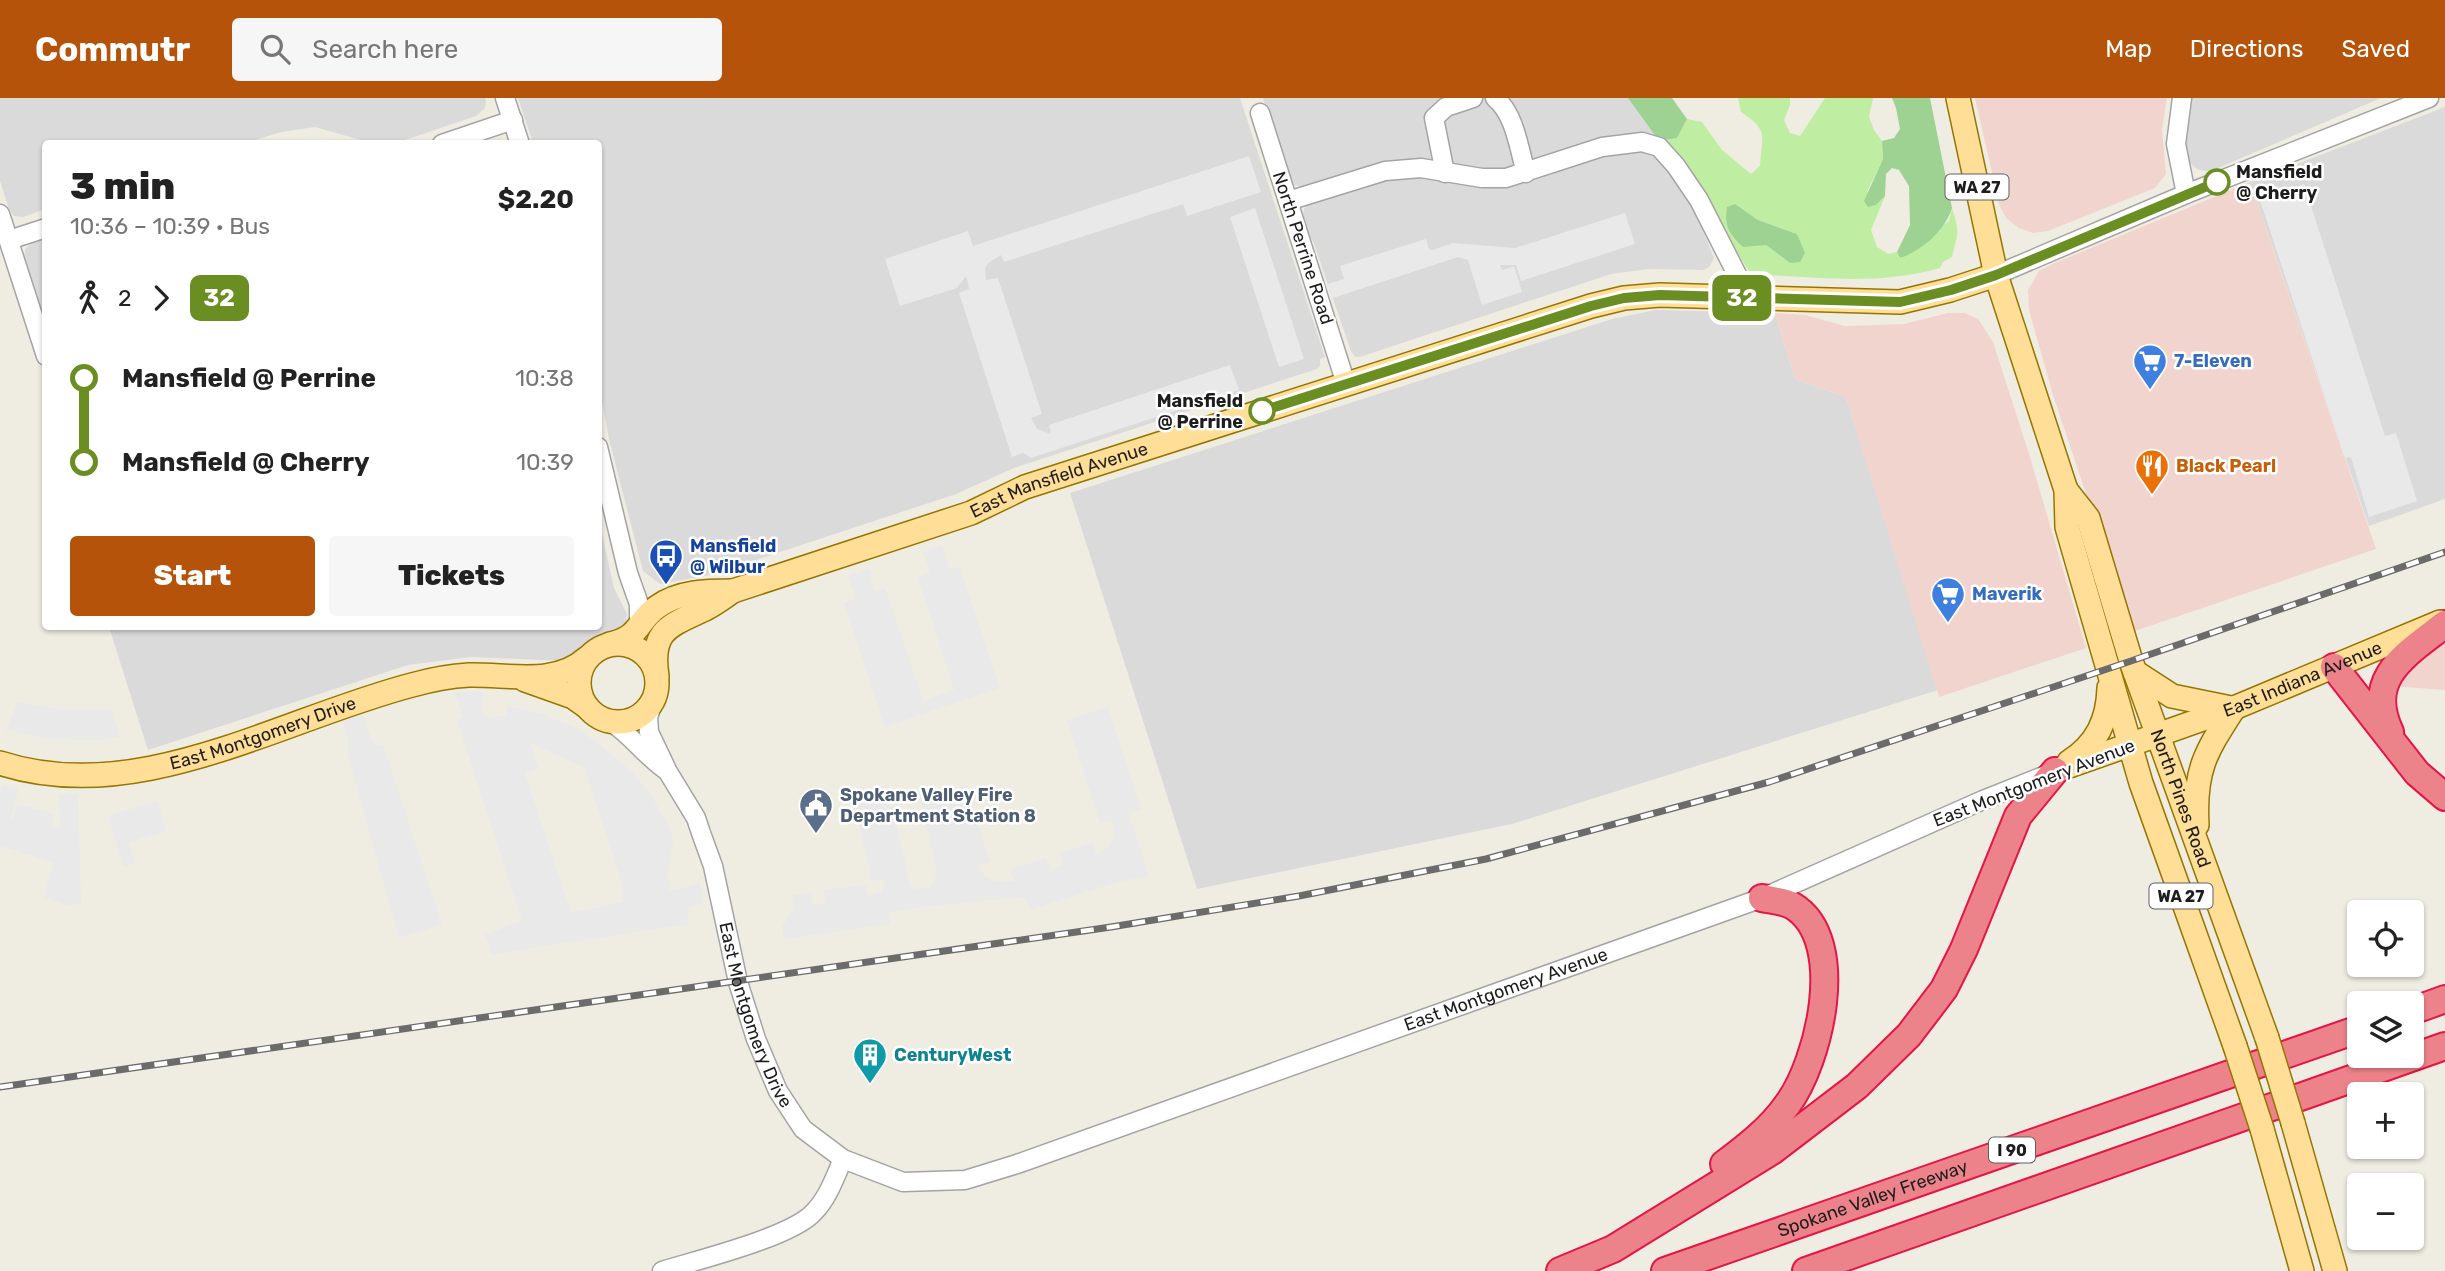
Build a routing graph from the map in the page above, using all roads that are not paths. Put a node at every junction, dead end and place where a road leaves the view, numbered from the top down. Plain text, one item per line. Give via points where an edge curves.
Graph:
1 (505, 98) edge
2 (1473, 98) edge
3 (1495, 98) edge
4 (1958, 98) edge
5 (2182, 98) edge
6 (2429, 98) edge
7 (1260, 113) dead end
8 (513, 120) junction
9 (454, 140) edge
10 (519, 140) edge
11 (1445, 173) junction
12 (1526, 173) junction
13 (2186, 194) junction
14 (1288, 201) junction
15 (0, 214) edge
16 (42, 229) edge
17 (9, 240) junction
18 (1996, 275) junction
19 (1749, 298) junction
20 (42, 343) edge
21 (1346, 384) junction
22 (602, 463) edge
23 (2066, 490) junction
24 (632, 584) junction
25 (733, 591) junction
26 (658, 607) junction
27 (2445, 622) edge
28 (634, 634) junction
29 (609, 644) junction
30 (587, 658) junction
31 (2334, 667) junction
32 (2136, 672) junction
33 (2110, 674) junction
34 (657, 676) junction
35 (523, 678) junction
36 (653, 701) junction
37 (587, 707) junction
38 (2234, 708) junction
39 (609, 721) junction
40 (2158, 736) junction
41 (2129, 746) junction
42 (2400, 752) junction
43 (0, 763) edge
44 (2055, 771) junction
45 (668, 772) junction
46 (2445, 797) edge
47 (2199, 845) junction
48 (1762, 898) junction
49 (2445, 999) edge
50 (2424, 1007) edge
51 (2347, 1033) edge
52 (2445, 1046) edge
53 (843, 1159) junction
54 (1613, 1249) junction
55 (662, 1271) edge
56 (1560, 1271) edge
57 (1665, 1271) edge
58 (1806, 1271) edge
59 (2302, 1271) edge
60 (2335, 1271) edge

1 - 8 street
2 - 11 street via 1446,107 1434,118
3 - 12 street via 1503,105
4 - 18 main road, North Pines Road / WA 27
5 - 13 street via 2176,144
6 - 13 street, East Mansfield Avenue
7 - 14 street, North Perrine Road
8 - 9 street
8 - 10 street
11 - 12 street via 1482,178
11 - 14 street via 1421,168 1385,171
12 - 19 street via 1602,147 1642,142 1659,147 1699,200
13 - 18 street, East Mansfield Avenue
14 - 21 street, North Perrine Road
15 - 17 street
16 - 17 street
17 - 20 street
18 - 19 main road, East Mansfield Avenue via 1900,302
18 - 23 main road, North Pines Road / WA 27
19 - 21 main road, East Mansfield Avenue via 1624,298
21 - 25 main road, East Mansfield Avenue via 1025,487 971,513
22 - 24 street
23 - 32 main road, North Pines Road / WA 27 via 2088,518
23 - 33 main road, North Pines Road / WA 27 via 2067,527
24 - 26 street
24 - 28 street via 640,614
25 - 26 main road, East Mansfield Avenue via 701,591
25 - 34 main road, East Mansfield Avenue via 663,631 654,651
26 - 28 main road, East Mansfield Avenue
27 - 31 main road, East Indiana Avenue
27 - 42 highway via 2389,672 2382,691 2383,715
28 - 29 main road, East Mansfield Avenue
29 - 30 main road
29 - 34 main road via 622,643 645,653
30 - 35 main road, East Montgomery Drive via 564,672
30 - 37 main road via 578,682
31 - 38 main road, East Indiana Avenue
31 - 42 highway
32 - 38 main road via 2172,696
32 - 40 main road, North Pines Road / WA 27
33 - 41 main road, North Pines Road / WA 27
33 - 44 main road via 2108,706 2099,733 2084,752
34 - 36 main road
35 - 37 main road, East Montgomery Drive
35 - 43 main road, East Montgomery Drive via 457,676 411,685 170,765 122,774 60,775
36 - 39 main road via 635,718
36 - 45 street, East Montgomery Drive via 649,732
37 - 39 main road
38 - 40 main road, East Indiana Avenue
38 - 47 main road via 2200,771 2196,799
39 - 45 street, East Montgomery Drive
40 - 41 main road, East Montgomery Avenue
40 - 47 main road, North Pines Road / WA 27
41 - 44 main road, East Montgomery Avenue
41 - 59 main road, North Pines Road / WA 27, bridge via 2235,1046
42 - 46 highway
44 - 48 street, East Montgomery Avenue
44 - 54 highway via 2018,816 1964,949 1944,989 1909,1035 1857,1086 1772,1151
45 - 53 street, East Montgomery Drive via 705,842 738,982 778,1091 803,1129
47 - 60 main road, North Pines Road / WA 27, bridge via 2267,1038
48 - 53 street, East Montgomery Avenue via 965,1180 903,1182
48 - 54 highway via 1792,905 1818,939 1824,997 1803,1075 1769,1127
49 - 50 highway
51 - 57 highway, Spokane Valley Freeway / I 90
52 - 58 highway
53 - 55 street via 822,1202 807,1219 780,1233
54 - 56 highway

